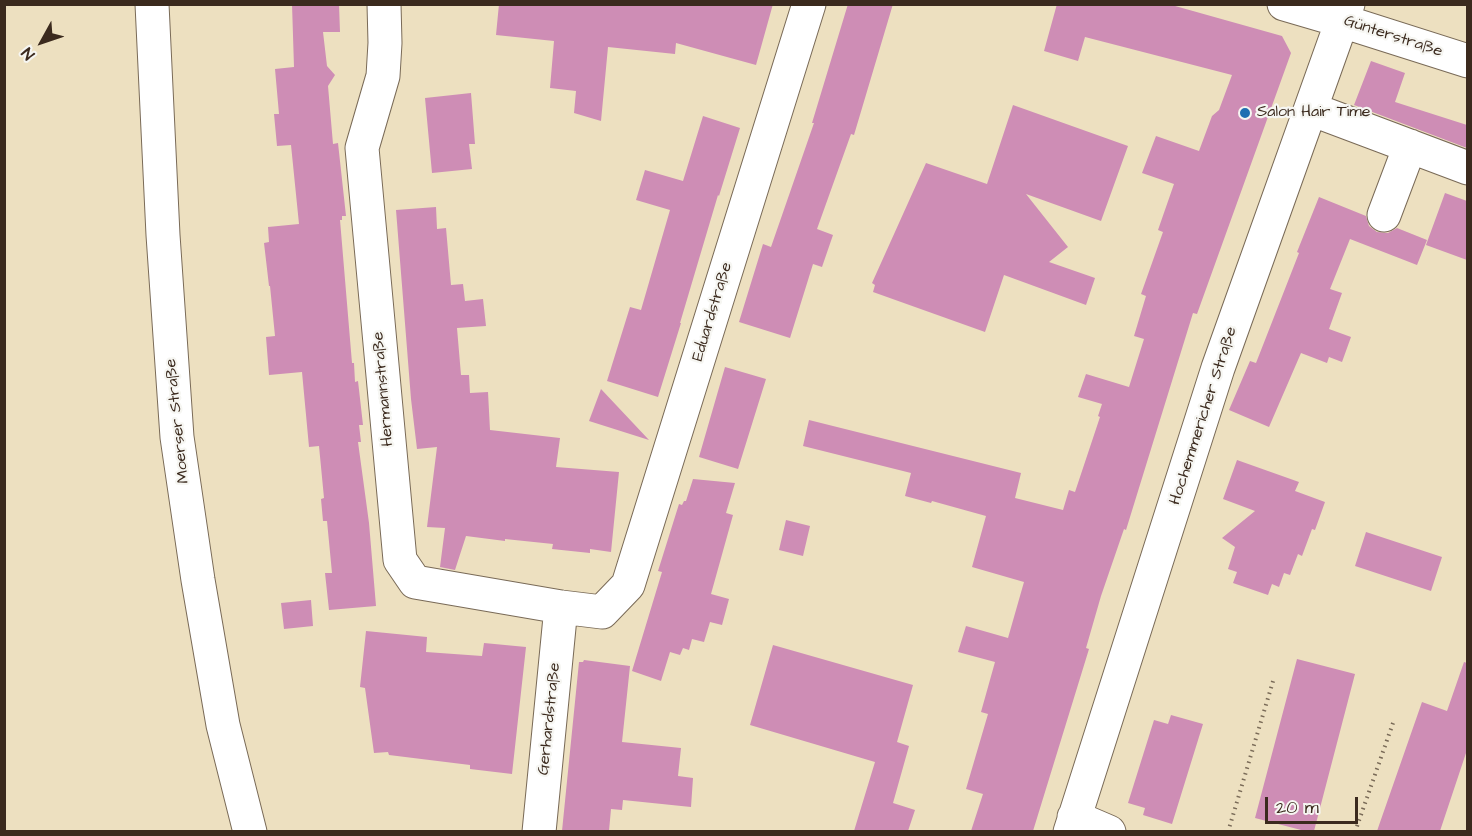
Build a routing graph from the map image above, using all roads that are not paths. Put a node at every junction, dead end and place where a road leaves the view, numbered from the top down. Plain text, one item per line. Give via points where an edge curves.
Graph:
1 (152, 4) edge
2 (384, 4) edge
3 (809, 4) edge
4 (1284, 4) edge
5 (1345, 13) edge
6 (1467, 61) edge
7 (1311, 109) junction
8 (1410, 146) junction
9 (1467, 168) edge
10 (1384, 215) dead end
11 (561, 607) junction
12 (602, 612) joint
13 (1072, 824) edge
14 (250, 831) edge
15 (539, 831) edge
16 (1109, 831) edge

1 - 14 street, Moerser Straße via 177,437 223,725
2 - 11 street, Hermannstraße via 383,76 362,148 400,560 415,582
3 - 12 street, Eduardstraße via 628,585
4 - 5 street, Günterstraße
5 - 6 street, Günterstraße
5 - 7 street, Hochemmericher Straße
7 - 8 street
7 - 13 street, Hochemmericher Straße via 1218,368
8 - 9 street
8 - 10 street
11 - 12 street, Hermannstraße
11 - 15 street, Gerhardstraße
13 - 16 street

